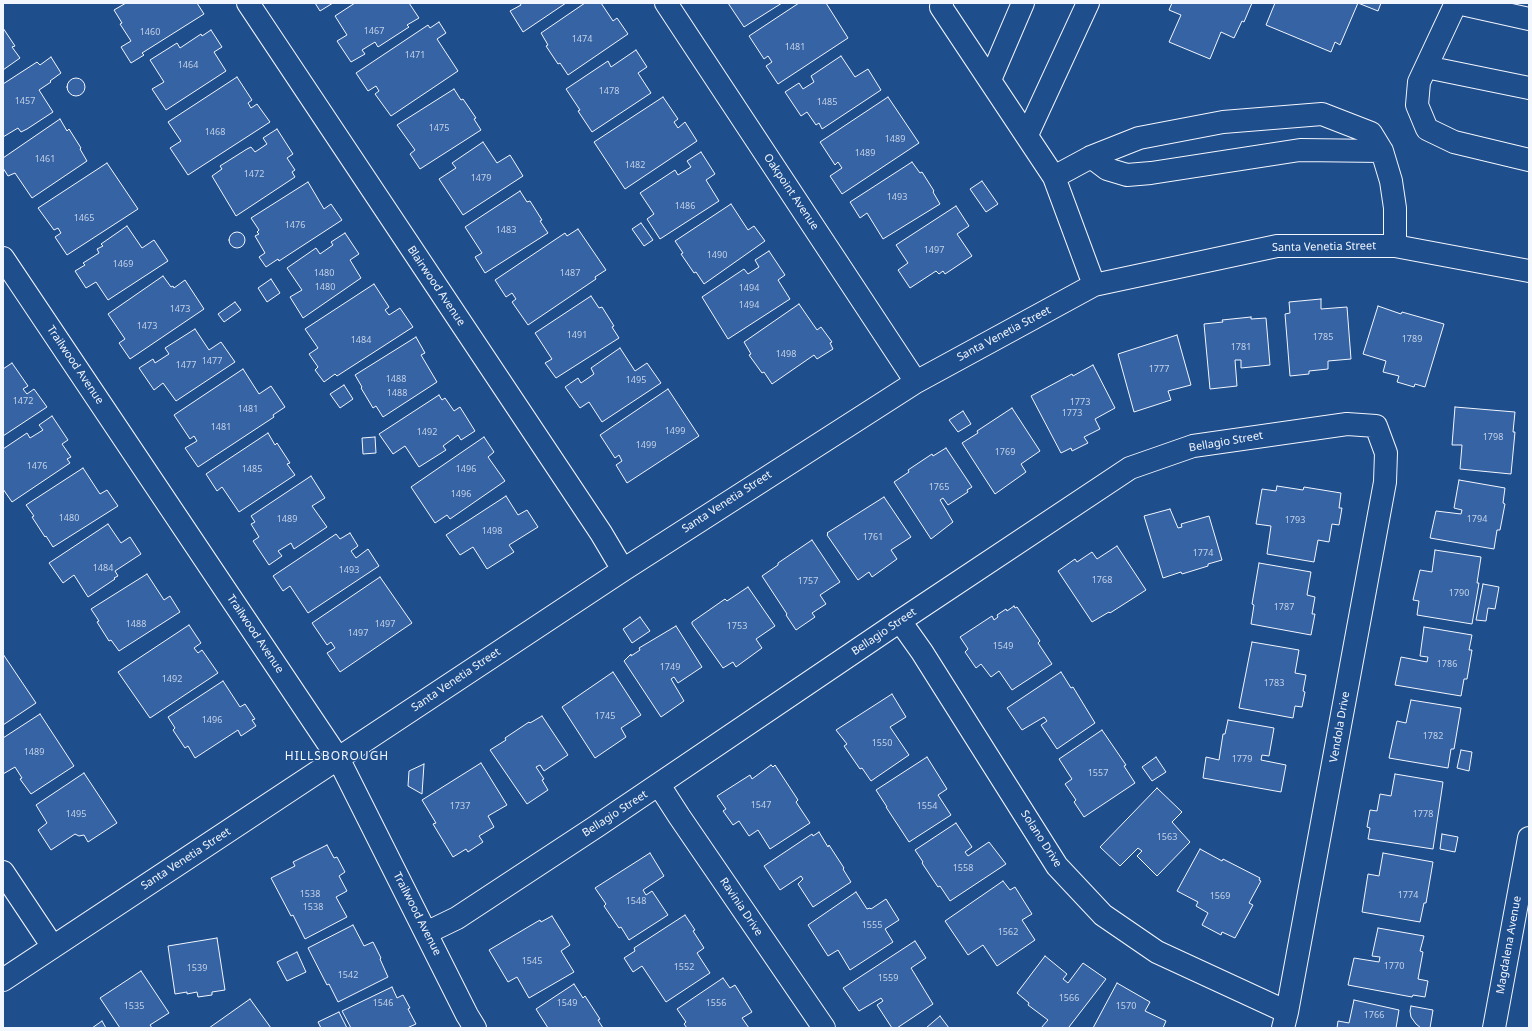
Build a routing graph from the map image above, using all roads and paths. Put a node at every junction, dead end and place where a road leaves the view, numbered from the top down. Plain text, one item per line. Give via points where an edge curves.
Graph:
1 (248, 3) edge
2 (666, 3) edge
3 (942, 3) edge
4 (1023, 3) edge
5 (1088, 3) edge
6 (1456, 3) edge
7 (1529, 19) edge
8 (1426, 67) junction
9 (990, 80) junction
10 (1529, 88) edge
11 (1027, 135) junction
12 (1382, 151) junction
13 (1092, 157) junction
14 (1529, 160) edge
15 (1054, 177) junction
16 (1395, 246) junction
17 (3, 258) edge
18 (1529, 271) edge
19 (1094, 285) junction
20 (916, 382) junction
21 (1376, 426) joint
22 (623, 570) junction
23 (900, 621) junction
24 (338, 758) junction
25 (659, 785) junction
26 (1529, 838) edge
27 (3, 872) edge
28 (426, 933) junction
29 (53, 947) junction
30 (3, 980) edge
31 (1285, 1020) edge
32 (476, 1028) edge
33 (824, 1028) edge
34 (1494, 1028) edge

1 - 22 street, Blairwood Avenue via 601,533
2 - 20 street, Oakpoint Avenue
3 - 9 street via 941,7
4 - 9 street
5 - 11 street
6 - 7 street
6 - 8 street
8 - 10 street
8 - 14 street via 1419,82 1417,105 1427,129 1454,142
9 - 11 street
11 - 15 street
12 - 13 street via 1300,150 1127,175 1107,169
12 - 13 street via 1371,133 1322,114 1216,123 1139,138
12 - 16 street via 1392,181
13 - 15 street
15 - 19 street
16 - 18 street, Santa Venetia Street
16 - 19 street, Santa Venetia Street via 1277,246
17 - 24 street, Trailwood Avenue
19 - 20 street, Santa Venetia Street
20 - 22 street, Santa Venetia Street
21 - 23 street, Bellagio Street via 1347,424 1193,446 1130,468
21 - 31 street, Vendola Drive via 1386,454 1385,482
22 - 24 street, Santa Venetia Street
23 - 25 street, Bellagio Street
23 - 31 street, Solano Drive via 1057,866 1103,915 1157,952
24 - 28 street, Trailwood Avenue
24 - 29 street, Santa Venetia Street
25 - 28 street, Bellagio Street via 457,918
25 - 33 street, Ravinia Drive
26 - 34 street, Magdalena Avenue
27 - 29 street
28 - 32 street, Trailwood Avenue
29 - 30 street, Santa Venetia Street

